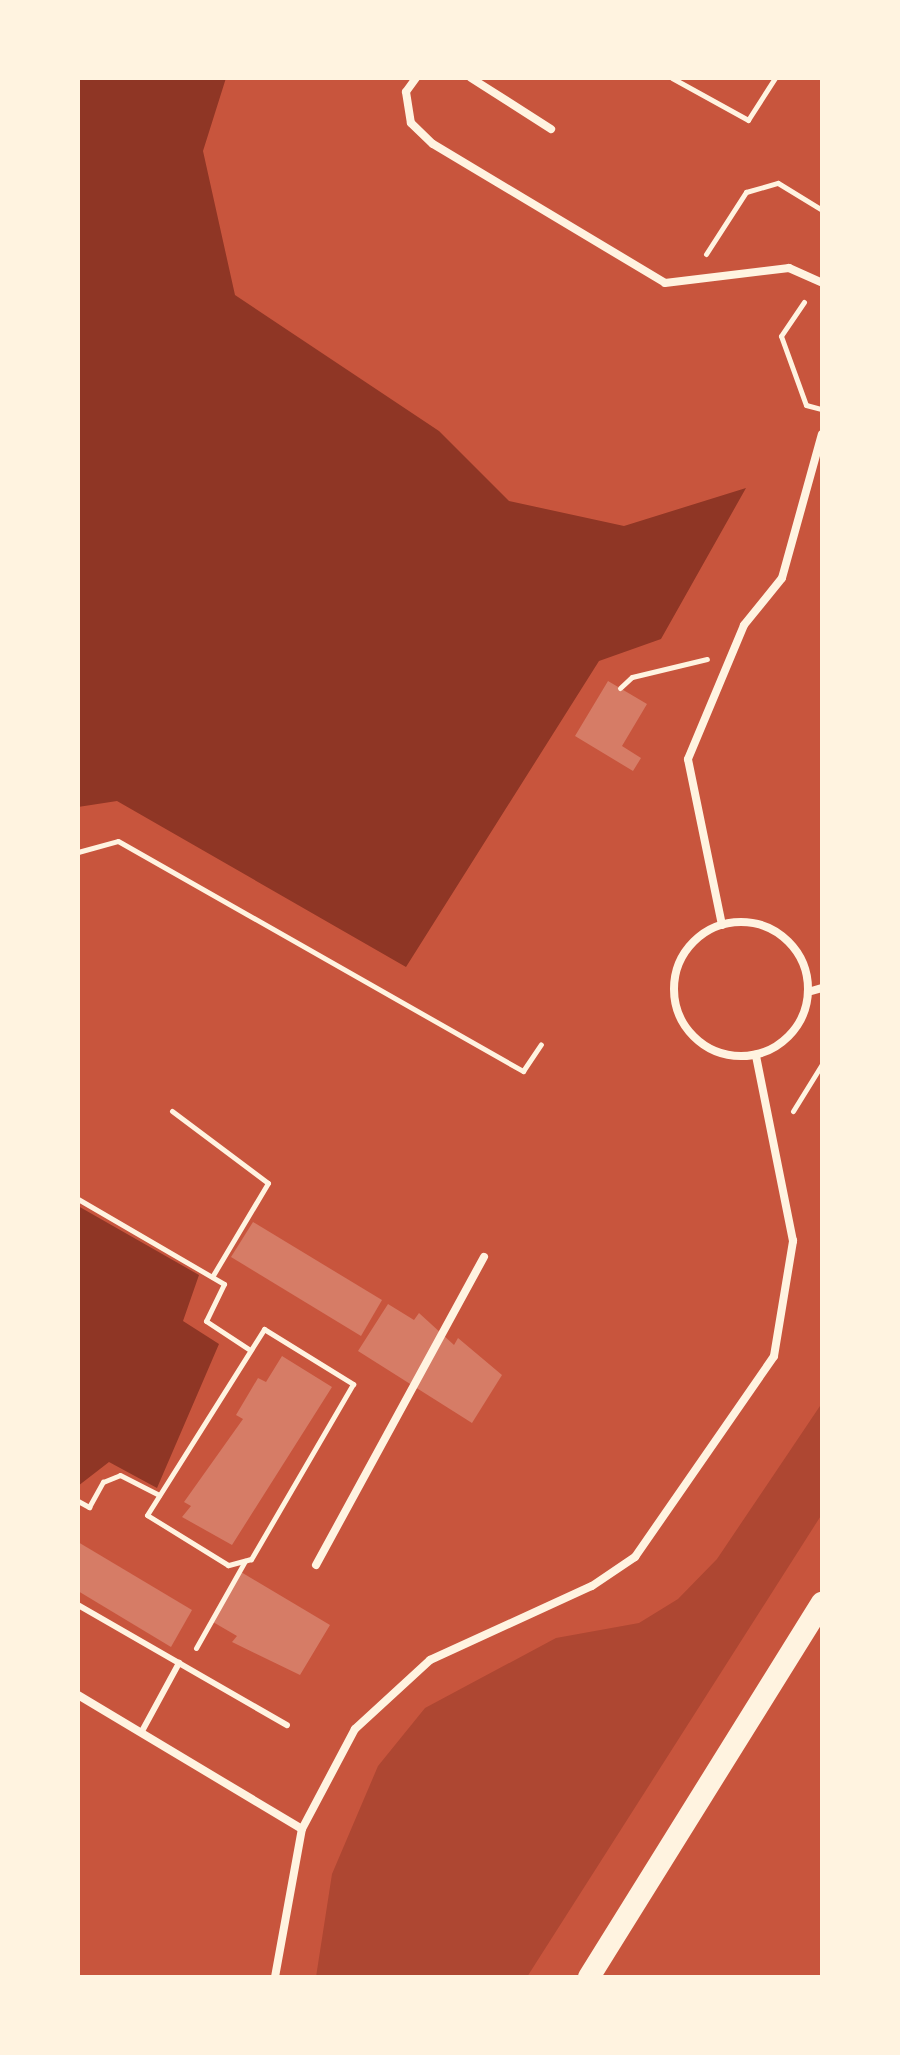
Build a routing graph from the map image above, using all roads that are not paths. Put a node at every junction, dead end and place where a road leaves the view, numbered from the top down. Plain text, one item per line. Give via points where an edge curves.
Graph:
1 (416, 78) edge
2 (471, 78) edge
3 (551, 129) dead end
4 (820, 282) edge
5 (822, 434) edge
6 (722, 925) junction
7 (822, 988) edge
8 (808, 992) junction
9 (756, 1055) junction
10 (484, 1257) dead end
11 (316, 1565) dead end
12 (822, 1602) edge
13 (78, 1605) edge
14 (182, 1665) junction
15 (78, 1695) edge
16 (287, 1725) dead end
17 (141, 1733) junction
18 (302, 1829) junction
19 (275, 1977) edge
20 (589, 1977) edge

1 - 4 street via 406,92 411,123 433,144 665,283 789,268
2 - 3 street
5 - 6 street via 782,578 744,625 688,759
6 - 8 street via 754,924 783,937 804,964
6 - 9 street via 696,940 680,963 678,1011 713,1050
7 - 8 street
8 - 9 street via 793,1032
9 - 18 street via 776,1138 793,1276 774,1356 658,1534 592,1586 430,1660 355,1729
10 - 11 street
12 - 20 highway
13 - 14 lane
14 - 16 lane
14 - 17 lane
15 - 17 street
17 - 18 street
18 - 19 street

